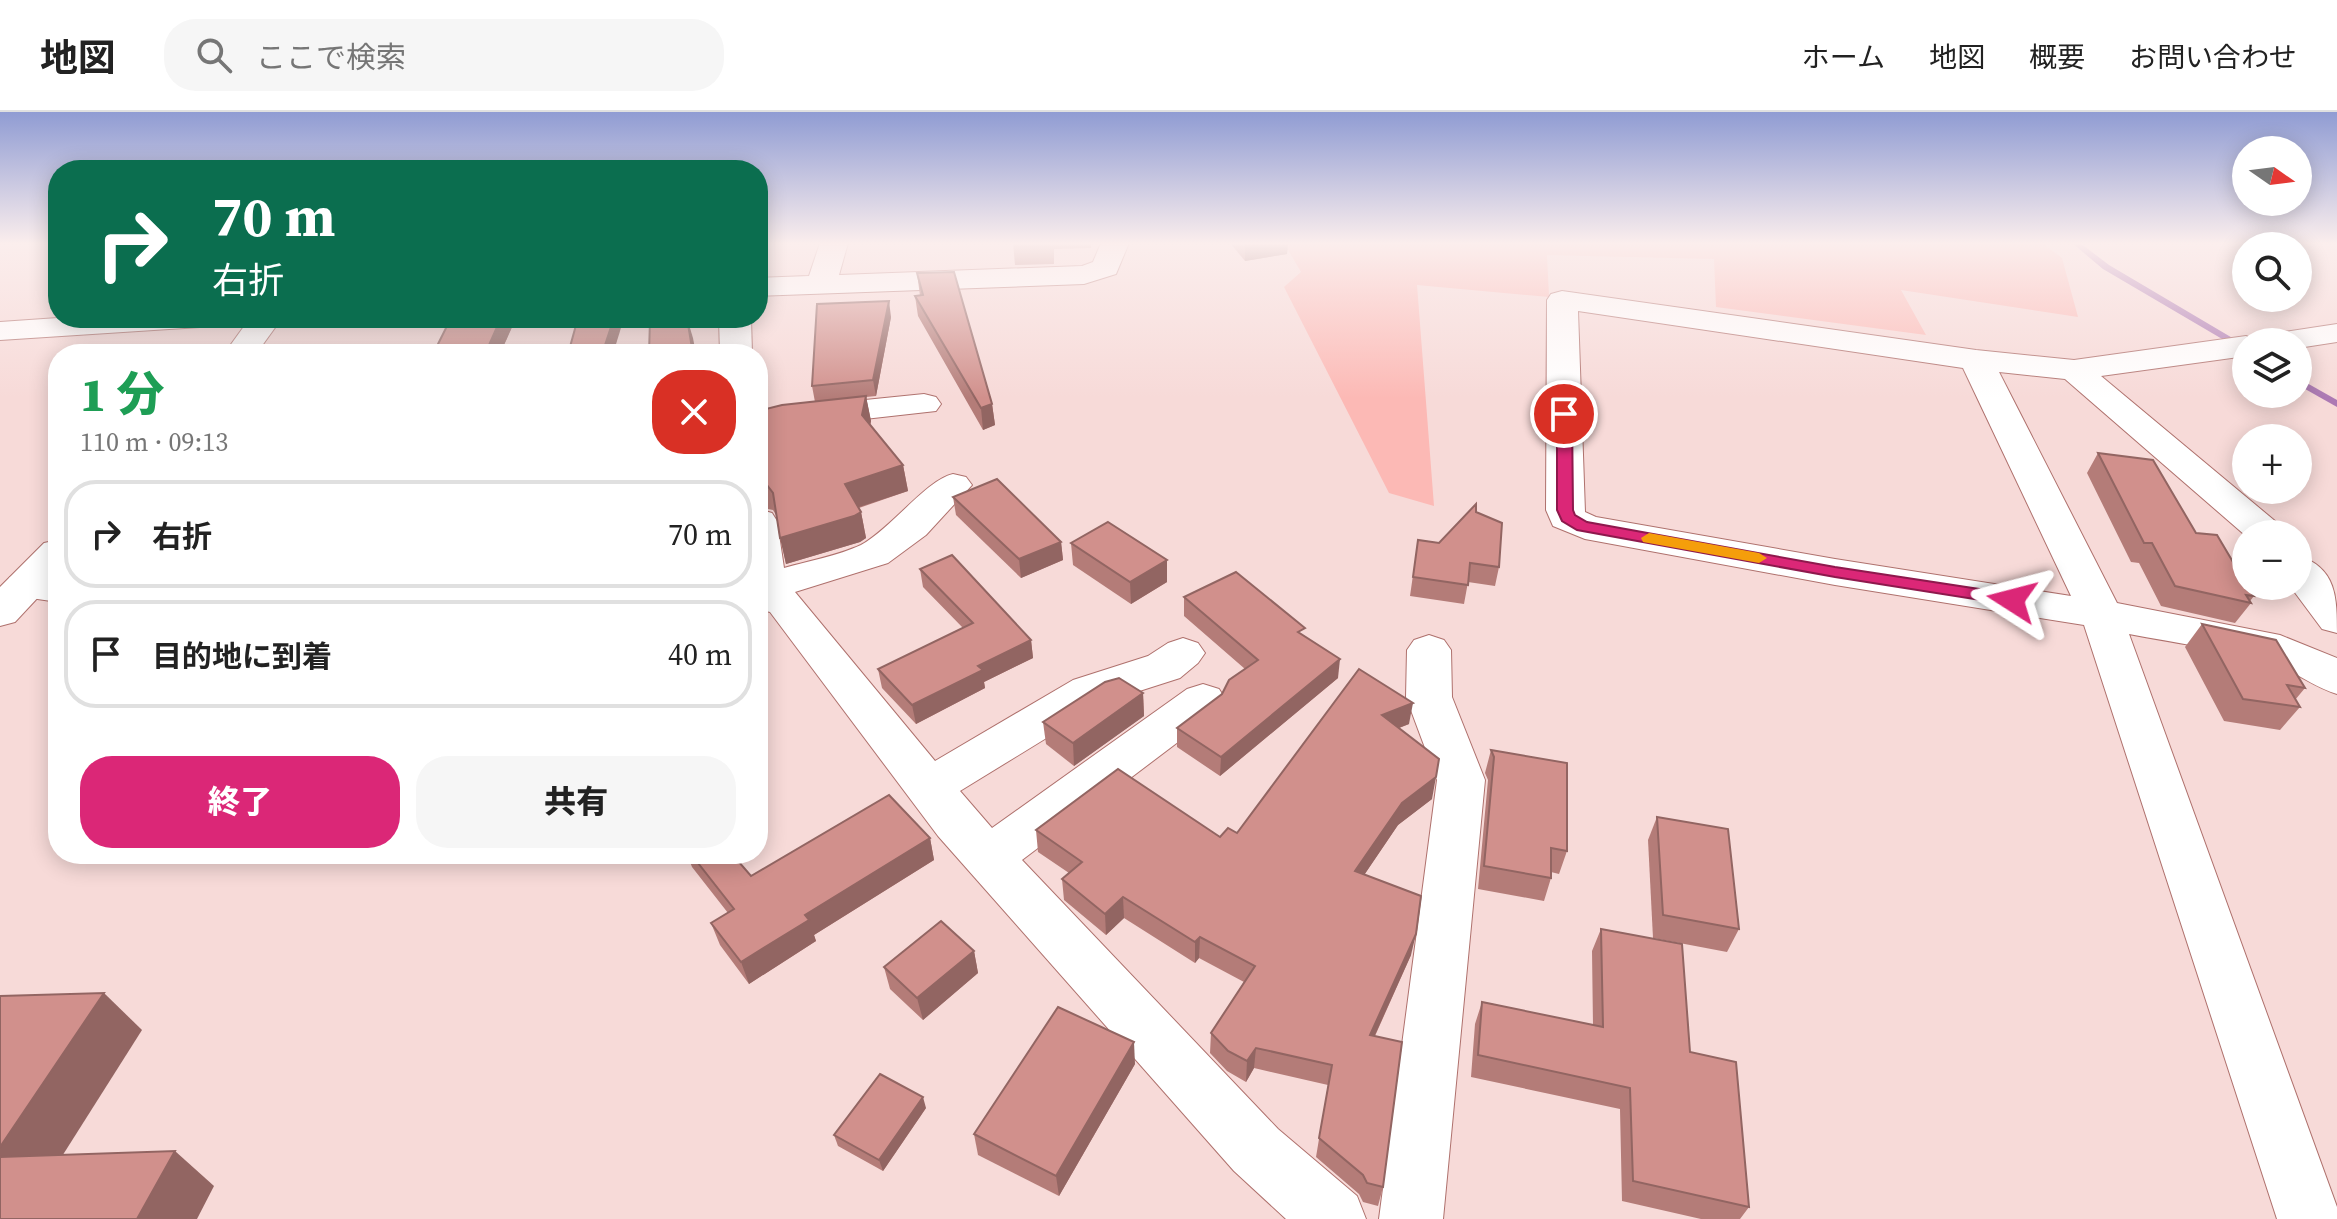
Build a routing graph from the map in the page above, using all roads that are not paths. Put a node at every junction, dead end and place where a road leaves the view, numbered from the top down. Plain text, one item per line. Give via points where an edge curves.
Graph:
1 (48, 328) edge
2 (0, 331) edge
3 (2337, 333) edge
4 (2312, 337) edge
5 (2232, 348) edge
6 (1976, 360) junction
7 (2074, 370) junction
8 (924, 404) dead end
9 (768, 420) edge
10 (953, 485) dead end
11 (2251, 520) edge
12 (48, 567) edge
13 (2312, 587) edge
14 (768, 592) edge
15 (768, 595) edge
16 (28, 596) edge
17 (2101, 614) junction
18 (2337, 619) edge
19 (1429, 650) dead end
20 (1183, 653) dead end
21 (2337, 679) edge
22 (1203, 700) dead end
23 (929, 787) junction
24 (989, 857) junction
25 (1334, 1219) edge
26 (1411, 1219) edge
27 (2309, 1219) edge

1 - 2 street
3 - 4 street
5 - 7 street
6 - 7 street
6 - 17 street
6 - 17 street via 1562,300 1567,518 1585,527 1835,572
7 - 11 street
8 - 9 street
10 - 14 street via 912,527 874,554
12 - 16 street
13 - 18 street
15 - 23 street via 784,602 801,621
17 - 21 street via 2280,650
17 - 27 street
19 - 26 street via 1429,697 1461,780
20 - 23 street via 1164,667 1089,691
22 - 24 street
23 - 24 street
24 - 25 street via 1256,1150

